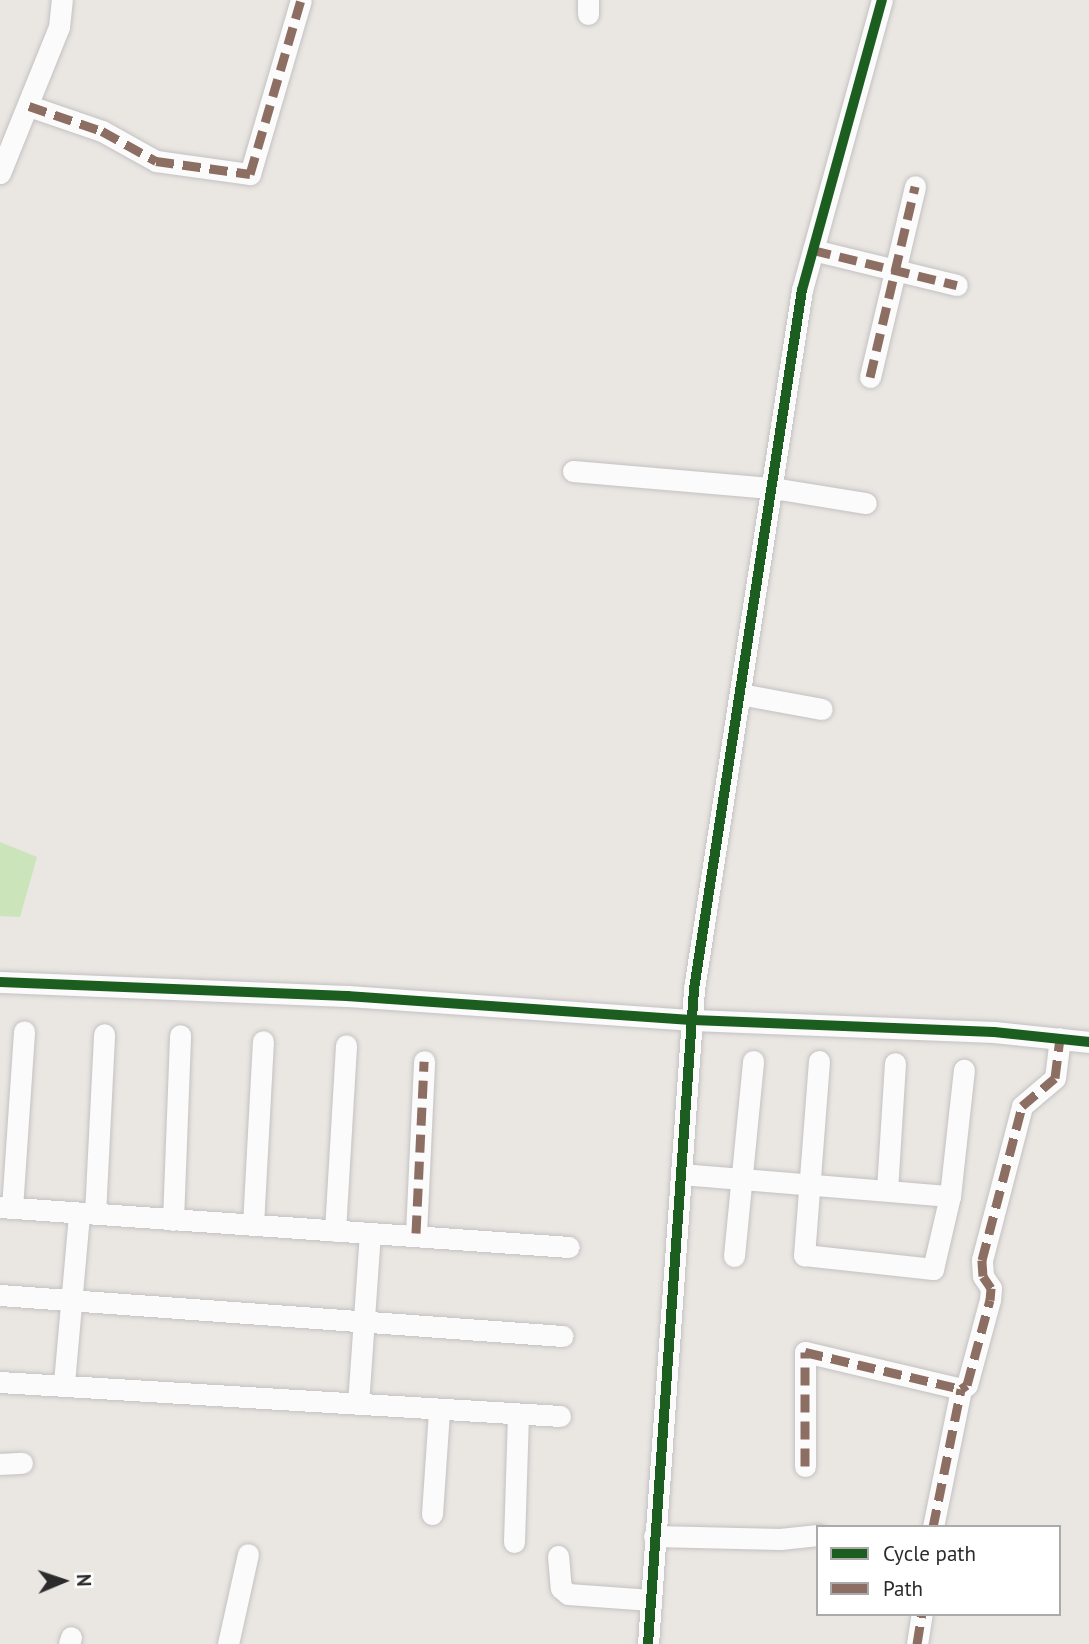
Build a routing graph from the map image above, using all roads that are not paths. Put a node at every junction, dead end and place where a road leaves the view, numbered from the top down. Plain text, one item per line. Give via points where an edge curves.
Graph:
1 (62, 0) edge
2 (302, 0) edge
3 (882, 0) edge
4 (29, 106) junction
5 (0, 173) edge
6 (915, 186) dead end
7 (813, 250) junction
8 (893, 270) junction
9 (957, 285) dead end
10 (870, 377) dead end
11 (573, 471) dead end
12 (773, 488) junction
13 (866, 503) dead end
14 (740, 694) junction
15 (822, 709) dead end
16 (0, 982) edge
17 (693, 1016) junction
18 (24, 1031) dead end
19 (104, 1034) dead end
20 (180, 1034) dead end
21 (1060, 1038) junction
22 (263, 1041) dead end
23 (1089, 1042) edge
24 (346, 1045) dead end
25 (424, 1061) dead end
26 (753, 1061) dead end
27 (819, 1061) dead end
28 (895, 1063) dead end
29 (964, 1070) dead end
30 (681, 1174) junction
31 (743, 1179) junction
32 (811, 1184) junction
33 (887, 1190) junction
34 (950, 1196) junction
35 (6, 1207) edge
36 (87, 1214) junction
37 (173, 1220) junction
38 (253, 1225) junction
39 (335, 1231) junction
40 (370, 1233) junction
41 (416, 1233) junction
42 (569, 1247) dead end
43 (734, 1256) dead end
44 (0, 1295) edge
45 (71, 1300) junction
46 (364, 1320) junction
47 (563, 1336) dead end
48 (0, 1382) edge
49 (64, 1383) junction
50 (961, 1389) junction
51 (358, 1404) junction
52 (439, 1410) junction
53 (518, 1415) junction
54 (560, 1416) dead end
55 (22, 1463) dead end
56 (0, 1464) edge
57 (805, 1466) dead end
58 (432, 1514) dead end
59 (933, 1525) edge
60 (816, 1535) edge
61 (654, 1536) junction
62 (514, 1542) dead end
63 (248, 1554) dead end
64 (558, 1556) dead end
65 (651, 1600) junction
66 (922, 1616) edge
67 (228, 1644) edge
68 (648, 1644) edge
69 (917, 1644) edge

1 - 4 street via 59,27
2 - 4 street via 250,174 156,161 102,131
3 - 7 street
4 - 5 street
6 - 8 street
7 - 8 street
7 - 12 street via 800,303
8 - 9 street
8 - 10 street
11 - 12 street
12 - 13 street
12 - 14 street
14 - 15 street
14 - 17 street
16 - 17 street
17 - 21 street
17 - 30 street
18 - 35 street
19 - 36 street
20 - 37 street
21 - 23 street
21 - 50 street via 1055,1078 1022,1107 982,1260 990,1300 967,1385
22 - 38 street
24 - 39 street
25 - 41 street
26 - 31 street
27 - 32 street
28 - 33 street
29 - 34 street
30 - 31 street
30 - 61 street
31 - 32 street
31 - 43 street
32 - 33 street
32 - 34 street via 804,1255 933,1269
33 - 34 street
35 - 36 street
36 - 37 street
36 - 45 street
37 - 38 street
38 - 39 street
39 - 40 street
40 - 41 street
40 - 46 street
41 - 42 street
44 - 45 street
45 - 46 street
45 - 49 street
46 - 47 street
46 - 51 street
48 - 49 street
49 - 51 street
50 - 57 street via 805,1352
50 - 59 street
51 - 52 street
52 - 53 street
52 - 58 street
53 - 54 street
53 - 62 street
55 - 56 street
60 - 61 street via 780,1539
61 - 65 street
63 - 67 street
64 - 65 street via 561,1588 568,1594
65 - 68 street
66 - 69 street

